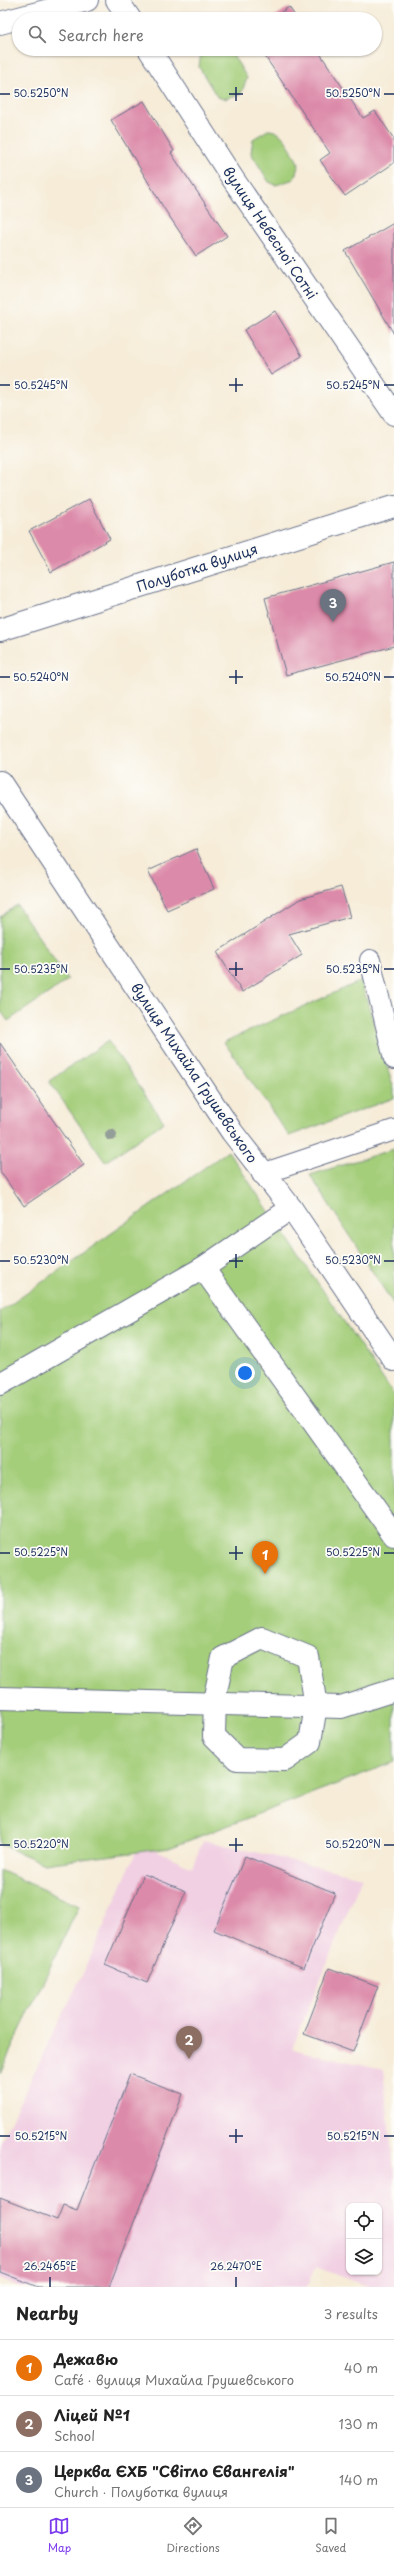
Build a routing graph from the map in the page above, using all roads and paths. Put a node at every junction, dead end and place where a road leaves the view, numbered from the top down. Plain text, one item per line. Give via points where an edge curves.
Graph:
1 (88, 0) edge
2 (118, 0) edge
3 (42, 12) edge
4 (126, 12) edge
5 (12, 20) edge
6 (0, 23) edge
7 (154, 56) edge
8 (394, 414) edge
9 (394, 506) edge
10 (0, 630) edge
11 (0, 782) edge
12 (370, 960) dead end
13 (394, 1059) edge
14 (394, 1130) edge
15 (262, 1174) junction
16 (291, 1208) junction
17 (203, 1268) junction
18 (394, 1360) edge
19 (0, 1384) edge
20 (394, 1535) edge
21 (394, 1690) edge
22 (0, 1698) edge
23 (215, 1705) junction
24 (316, 1706) junction

1 - 3 street
2 - 4 street
5 - 6 street
7 - 8 street, вулиця Небесної Сотні via 233,179
9 - 10 street, Полуботка вулиця
11 - 15 street, вулиця Михайла Грушевського
12 - 13 lane
14 - 15 lane
15 - 16 street, вулиця Михайла Грушевського
16 - 17 street
16 - 18 street, вулиця Михайла Грушевського
17 - 19 street
17 - 20 street
21 - 24 street via 341,1707
22 - 23 street
23 - 24 street
23 - 24 street via 214,1736 237,1759 285,1760 310,1742
23 - 24 street via 223,1658 262,1638 308,1657

